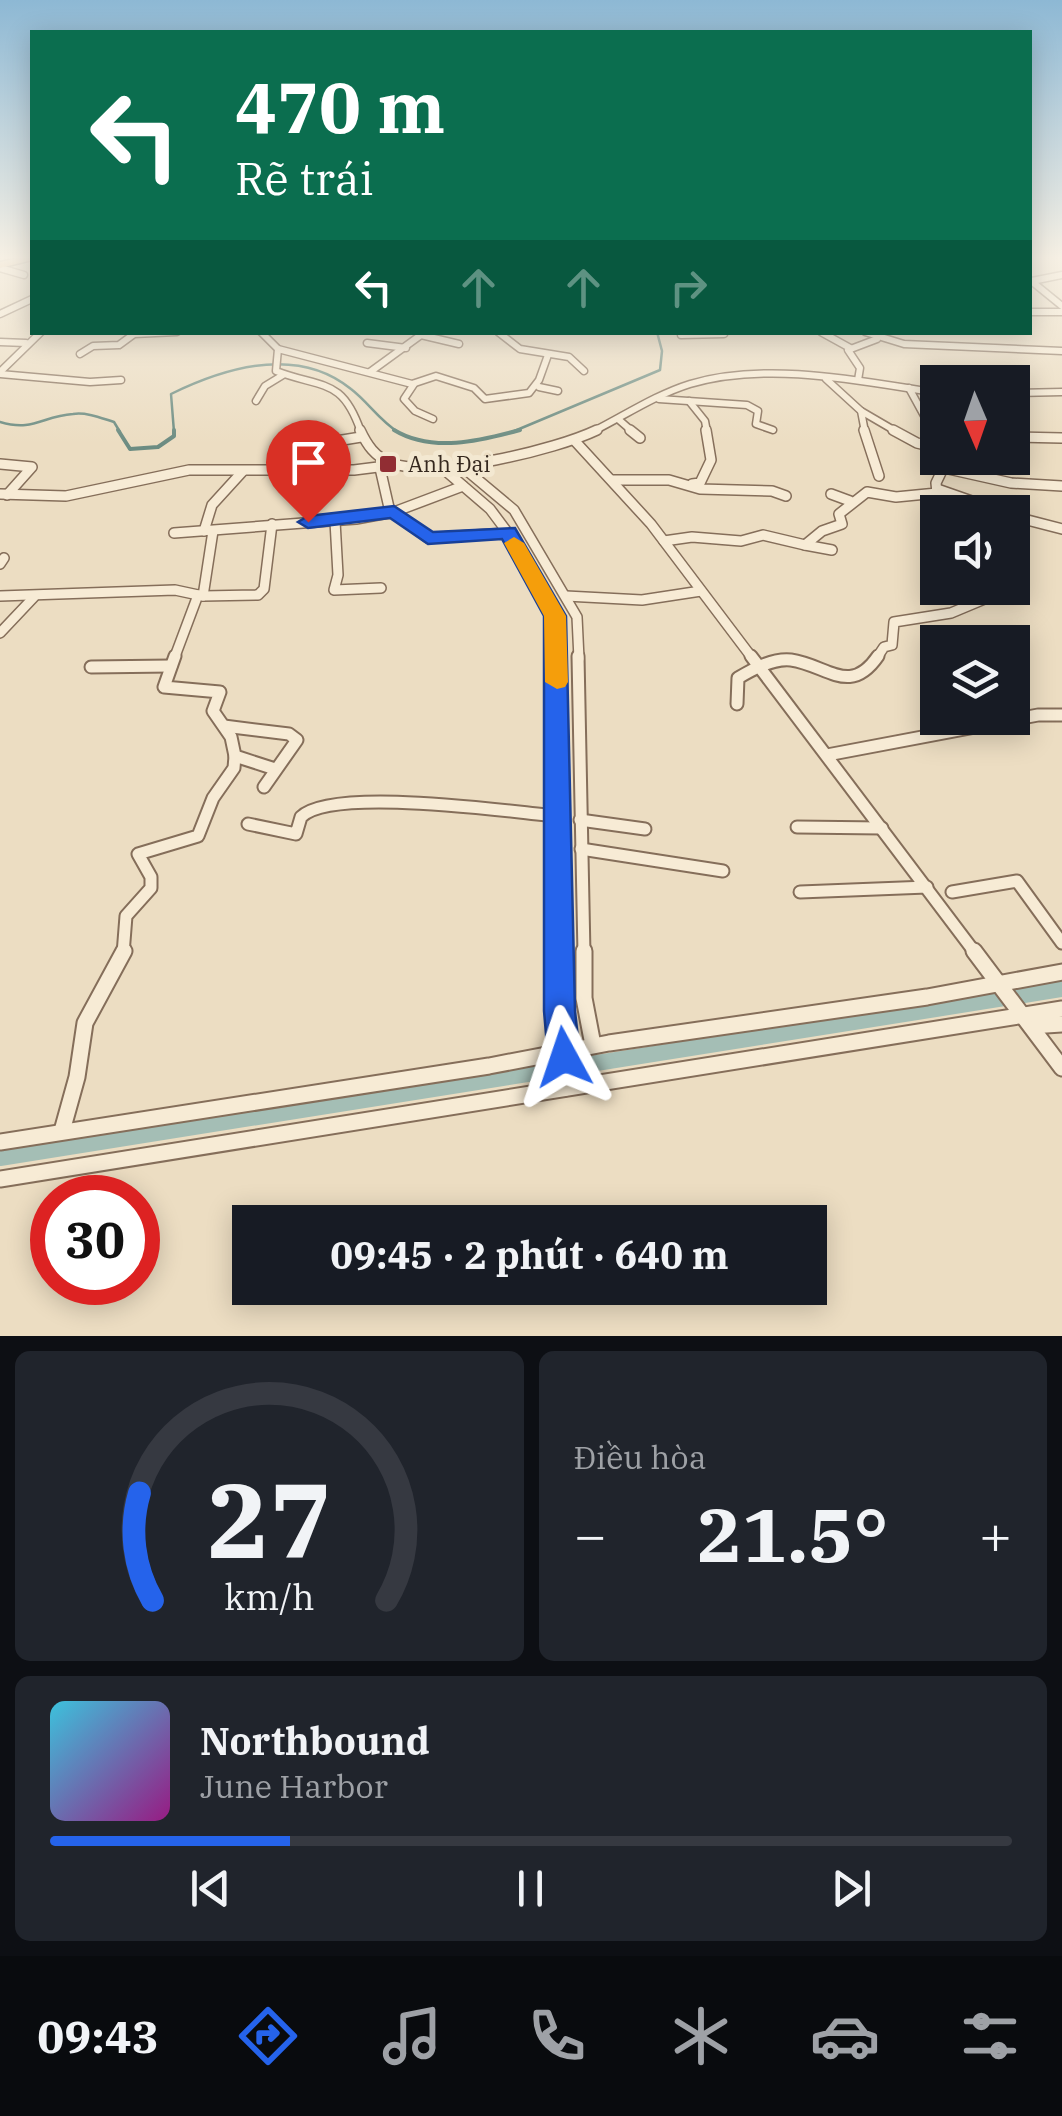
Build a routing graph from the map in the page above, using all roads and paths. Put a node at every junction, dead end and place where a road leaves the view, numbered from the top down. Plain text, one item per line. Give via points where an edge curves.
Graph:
1 (37, 335) edge
2 (132, 335) edge
3 (264, 335) edge
4 (422, 335) edge
5 (427, 335) edge
6 (502, 335) edge
7 (702, 335) edge
8 (826, 335) edge
9 (871, 335) edge
10 (681, 336) dead end
11 (878, 338) junction
12 (0, 342) edge
13 (27, 342) junction
14 (367, 343) dead end
15 (459, 344) dead end
16 (407, 348) junction
17 (850, 348) junction
18 (278, 349) junction
19 (80, 354) dead end
20 (1061, 354) edge
21 (548, 355) junction
22 (0, 360) edge
23 (10, 361) junction
24 (584, 371) dead end
25 (370, 372) junction
26 (0, 373) edge
27 (283, 374) junction
28 (826, 378) junction
29 (122, 380) dead end
30 (858, 380) junction
31 (414, 384) junction
32 (538, 387) junction
33 (908, 388) junction
34 (558, 390) dead end
35 (920, 390) edge
36 (1062, 392) edge
37 (1030, 393) edge
38 (658, 399) junction
39 (688, 400) junction
40 (256, 401) dead end
41 (862, 410) junction
42 (920, 410) edge
43 (432, 419) dead end
44 (618, 419) junction
45 (773, 430) dead end
46 (361, 437) junction
47 (1030, 437) edge
48 (640, 438) dead end
49 (1062, 438) edge
50 (574, 440) junction
51 (305, 442) dead end
52 (920, 447) edge
53 (0, 464) edge
54 (394, 464) junction
55 (459, 464) junction
56 (440, 466) junction
57 (380, 468) junction
58 (242, 470) junction
59 (940, 475) edge
60 (988, 475) edge
61 (880, 476) dead end
62 (612, 480) junction
63 (692, 484) junction
64 (463, 486) junction
65 (1062, 486) edge
66 (940, 490) junction
67 (4, 494) edge
68 (831, 494) dead end
69 (954, 495) edge
70 (786, 496) dead end
71 (850, 502) junction
72 (392, 512) junction
73 (334, 520) junction
74 (1030, 521) edge
75 (272, 524) junction
76 (1062, 529) edge
77 (208, 531) junction
78 (508, 532) junction
79 (174, 533) dead end
80 (664, 541) junction
81 (804, 545) junction
82 (832, 550) dead end
83 (381, 588) dead end
84 (701, 591) junction
85 (201, 595) junction
86 (0, 596) edge
87 (566, 596) junction
88 (34, 597) junction
89 (970, 605) edge
90 (575, 613) junction
91 (555, 616) junction
92 (0, 634) edge
93 (171, 666) junction
94 (91, 667) dead end
95 (760, 667) junction
96 (737, 704) dead end
97 (1062, 716) edge
98 (224, 726) junction
99 (235, 756) junction
100 (826, 756) junction
101 (276, 768) junction
102 (264, 787) dead end
103 (558, 816) junction
104 (580, 820) junction
105 (248, 824) dead end
106 (797, 827) dead end
107 (882, 828) junction
108 (645, 829) dead end
109 (581, 848) junction
110 (723, 871) dead end
111 (927, 887) junction
112 (800, 892) dead end
113 (952, 892) dead end
114 (1062, 943) edge
115 (1062, 972) edge
116 (998, 984) junction
117 (1062, 1009) edge
118 (1022, 1014) junction
119 (1062, 1024) edge
120 (593, 1046) junction
121 (563, 1054) junction
122 (1062, 1068) edge
123 (566, 1081) junction
124 (62, 1131) junction
125 (0, 1142) edge
126 (0, 1178) edge

1 - 13 street
2 - 19 street
3 - 18 street
4 - 16 street
5 - 15 street
6 - 21 street via 520,349
7 - 10 street
8 - 17 street
9 - 11 street
11 - 17 street
11 - 20 street
12 - 13 street
13 - 23 street
14 - 16 street
16 - 25 street
17 - 30 street
18 - 25 street
18 - 27 street via 275,370
21 - 24 street via 569,357
21 - 32 street
22 - 23 street
23 - 26 street
25 - 31 street
26 - 29 street
27 - 40 street
27 - 46 street via 343,394
28 - 30 street
28 - 38 street via 714,380
28 - 41 street
30 - 33 street
31 - 32 street via 436,376 474,388 479,398 508,402
31 - 43 street via 404,399
32 - 34 street
33 - 35 street
33 - 42 street
36 - 37 street
38 - 39 street
38 - 44 street
39 - 45 street via 752,407 758,411 755,423
39 - 63 street via 705,421 710,460 700,483
41 - 52 street
41 - 61 street
44 - 48 street
44 - 50 street
46 - 51 street
46 - 54 street via 368,450
47 - 49 street
50 - 55 street
50 - 62 street
53 - 67 street via 32,467
54 - 56 street
54 - 57 street
55 - 56 street
55 - 87 street via 514,510
56 - 64 street
57 - 58 street
57 - 72 street
58 - 67 street via 174,472 66,496
58 - 77 street via 212,505
59 - 66 street
60 - 65 street
62 - 63 street
62 - 80 street
63 - 70 street
64 - 72 street
64 - 78 street
66 - 69 street
66 - 71 street via 927,497 866,492
68 - 71 street
71 - 81 street via 840,512 842,524
72 - 73 street
72 - 78 street via 428,538
73 - 75 street
73 - 83 street via 334,590
74 - 76 street
75 - 77 street
75 - 85 street via 262,593
77 - 79 street
77 - 85 street
78 - 91 street
80 - 81 street via 762,535
80 - 84 street
81 - 82 street
84 - 87 street via 642,600
84 - 95 street
85 - 88 street via 171,590
85 - 93 street
86 - 88 street
87 - 90 street
88 - 92 street
89 - 95 street via 892,623 892,645 852,678 788,660
90 - 91 street
90 - 104 street
91 - 103 street
93 - 94 street
93 - 98 street via 164,687 220,692 212,707
95 - 96 street via 738,678
95 - 100 street
97 - 100 street via 1038,714
98 - 99 street
98 - 101 street via 295,737 296,746
99 - 101 street
99 - 124 street via 198,836 138,854 152,888 126,916 125,950 84,1026
100 - 107 street
101 - 102 street
103 - 105 street via 402,802 321,805 301,817 296,834
103 - 121 street
104 - 108 street
104 - 109 street
106 - 107 street
107 - 111 street
109 - 110 street
109 - 120 street via 584,998
111 - 112 street
111 - 116 street
113 - 114 street via 1016,881
115 - 116 street
116 - 118 street
116 - 120 street
117 - 118 street
118 - 119 street
118 - 122 street
118 - 123 street
120 - 121 street
121 - 123 street
121 - 124 street
123 - 126 street
124 - 125 street

